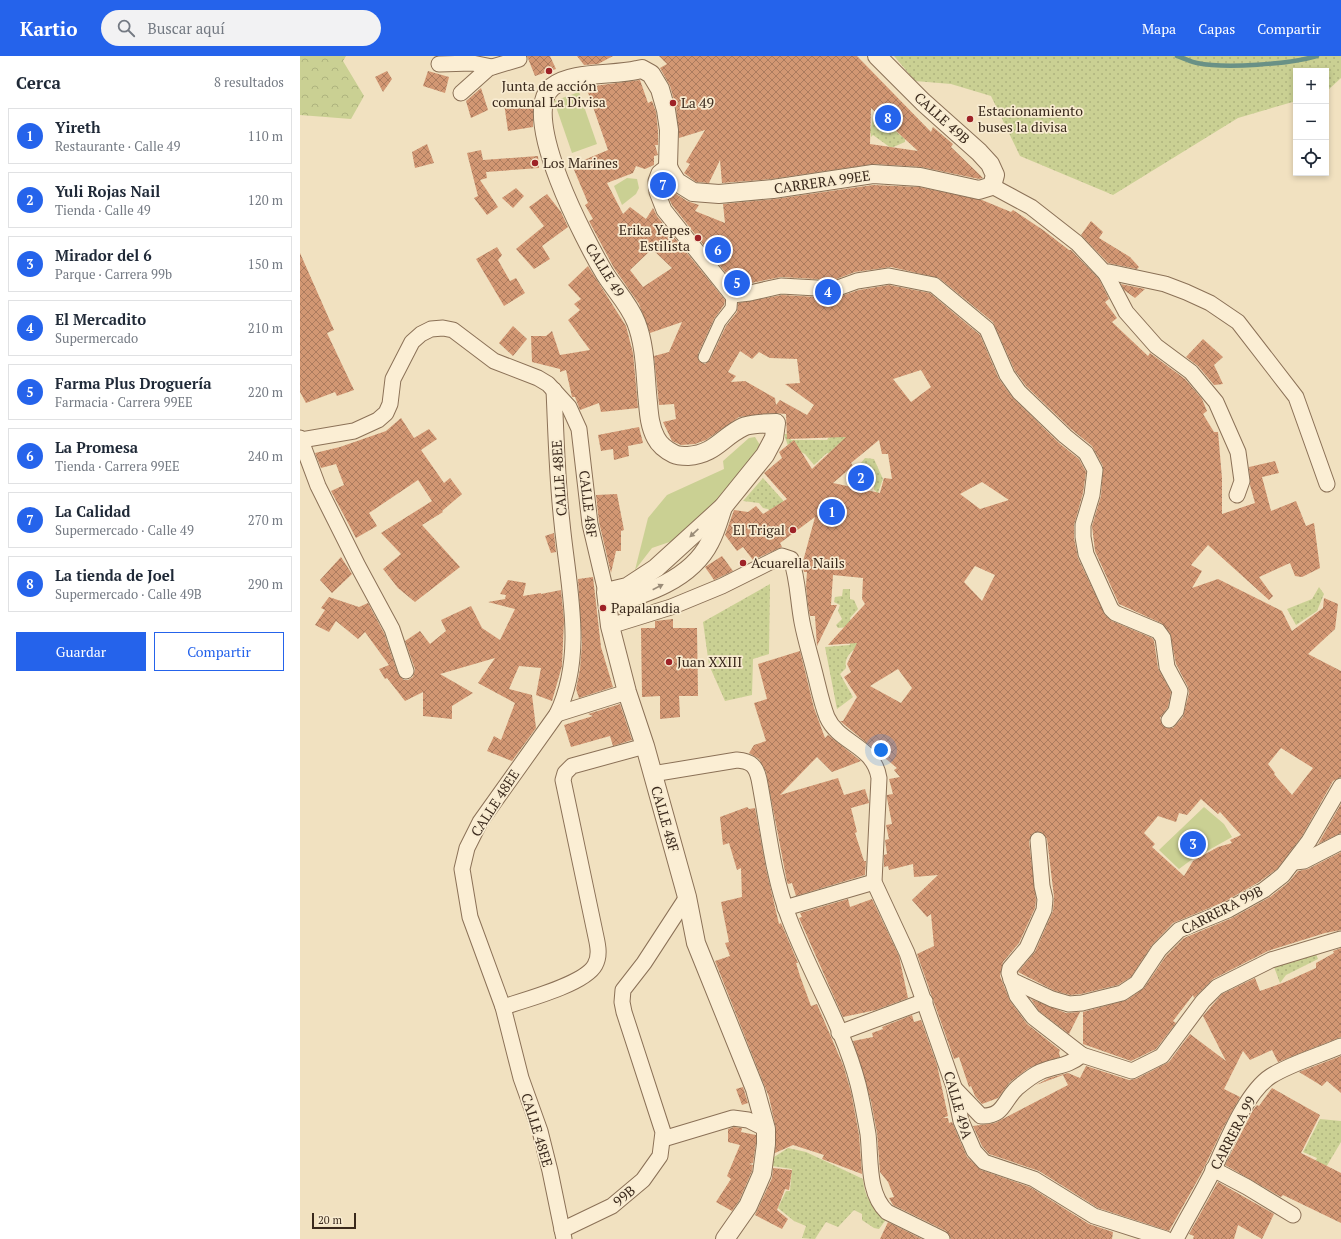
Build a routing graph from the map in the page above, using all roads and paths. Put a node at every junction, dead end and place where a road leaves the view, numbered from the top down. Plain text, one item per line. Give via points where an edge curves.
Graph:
1 (877, 56) edge
2 (519, 59) dead end
3 (439, 64) dead end
4 (492, 67) junction
5 (461, 93) dead end
6 (668, 166) junction
7 (992, 186) junction
8 (1106, 274) junction
9 (732, 294) junction
10 (704, 357) dead end
11 (554, 390) junction
12 (301, 439) edge
13 (1327, 484) dead end
14 (1237, 495) dead end
15 (607, 599) junction
16 (610, 626) junction
17 (406, 671) dead end
18 (627, 692) junction
19 (557, 714) junction
20 (1169, 720) dead end
21 (645, 746) junction
22 (652, 774) junction
23 (1341, 786) edge
24 (1038, 840) dead end
25 (1341, 842) edge
26 (1295, 862) junction
27 (874, 882) junction
28 (686, 897) junction
29 (785, 908) junction
30 (1341, 939) edge
31 (1011, 980) junction
32 (924, 1001) junction
33 (503, 1007) junction
34 (839, 1033) junction
35 (1341, 1046) edge
36 (1082, 1055) junction
37 (954, 1087) junction
38 (766, 1129) junction
39 (664, 1139) junction
40 (1213, 1169) junction
41 (1293, 1215) dead end
42 (563, 1235) edge
43 (725, 1239) edge
44 (942, 1239) edge
45 (1166, 1239) edge
46 (1176, 1239) edge

1 - 7 street, CALLE 49B via 986,159 995,175
2 - 4 street
3 - 4 street via 472,63
4 - 5 street
6 - 7 street, CARRERA 99EE via 677,182 693,192 712,194 799,186 872,174 920,177 979,190
6 - 9 street via 659,173 656,181 664,210
6 - 15 street, CALLE 49 via 669,130 666,110 660,89 647,71 637,70 566,80 553,86 544,96 545,136 566,197 587,242 631,310 636,323 650,420 656,439 662,447 676,455 693,456 711,451 744,426 776,422 774,438 765,455 723,507 710,543 690,568 639,596
7 - 8 street via 1030,207 1054,225 1077,243
8 - 13 street via 1109,272 1172,287 1210,303 1238,322 1296,397
8 - 14 street via 1126,312 1156,346 1192,372 1216,402 1238,452 1242,481
9 - 10 street via 731,308 720,322
9 - 20 street via 781,286 835,289 857,281 889,276 934,285 987,329 1007,375 1019,392 1086,453 1095,470 1092,495 1082,526 1086,554 1110,609 1158,631 1162,638 1167,667 1180,690 1176,711
11 - 12 street, CALLE 48F via 538,378 494,362 453,330 431,329 412,342 393,379 390,404 386,413 378,420 354,431
11 - 15 street, CALLE 48F via 569,407 579,429 590,524
11 - 19 street, CALLE 48EE via 562,523 573,633 570,678
12 - 17 street via 318,486 392,629
15 - 16 street, CALLE 48F
16 - 18 street, CALLE 48F
16 - 27 street via 671,607 722,586 782,556 791,559 802,622 821,700 828,718 834,729 870,756 879,778
18 - 19 street
18 - 21 street, CALLE 48F
19 - 33 street, CALLE 48EE via 480,822 467,848 462,869 470,917
21 - 22 street, CALLE 48F
21 - 33 street via 572,766 565,773 563,780 598,948 596,964 586,975 574,982
22 - 28 street, CALLE 48F
22 - 29 street via 737,760 750,762 754,766 759,779 777,880
23 - 26 street, CARRERA 99B via 1321,823
24 - 31 street via 1042,886 1046,899 1044,910 1027,948 1010,968
25 - 26 street via 1304,861
26 - 31 street, CARRERA 99B via 1275,883 1255,895 1228,910 1180,930 1159,950 1136,983 1122,993 1069,1004
27 - 29 street
27 - 32 street, CALLE 49A via 907,953
28 - 38 street, CALLE 48F via 696,943 755,1089
28 - 39 street via 644,963 623,990 624,1012
29 - 34 street
30 - 36 street via 1271,960 1218,987 1202,1001 1162,1056 1148,1064 1132,1071
31 - 36 street via 1024,1006 1034,1017
32 - 34 street
32 - 37 street, CALLE 49A
33 - 42 street, CALLE 48EE via 521,1078 540,1131
34 - 44 street via 858,1084 868,1133 873,1184 878,1201 886,1212
35 - 40 street, CARRERA 99 via 1285,1069 1261,1085 1229,1133
36 - 37 street via 1072,1063 1039,1072 1016,1089 998,1113 990,1117 981,1116
37 - 45 street, CALLE 49A via 961,1121 970,1145 984,1162 1034,1179 1094,1216
38 - 39 street via 748,1120 733,1118
38 - 43 street, CALLE 48F via 762,1174 748,1206
39 - 42 street, 99B via 660,1156 643,1180 612,1206
40 - 41 street
40 - 46 street, CARRERA 99

